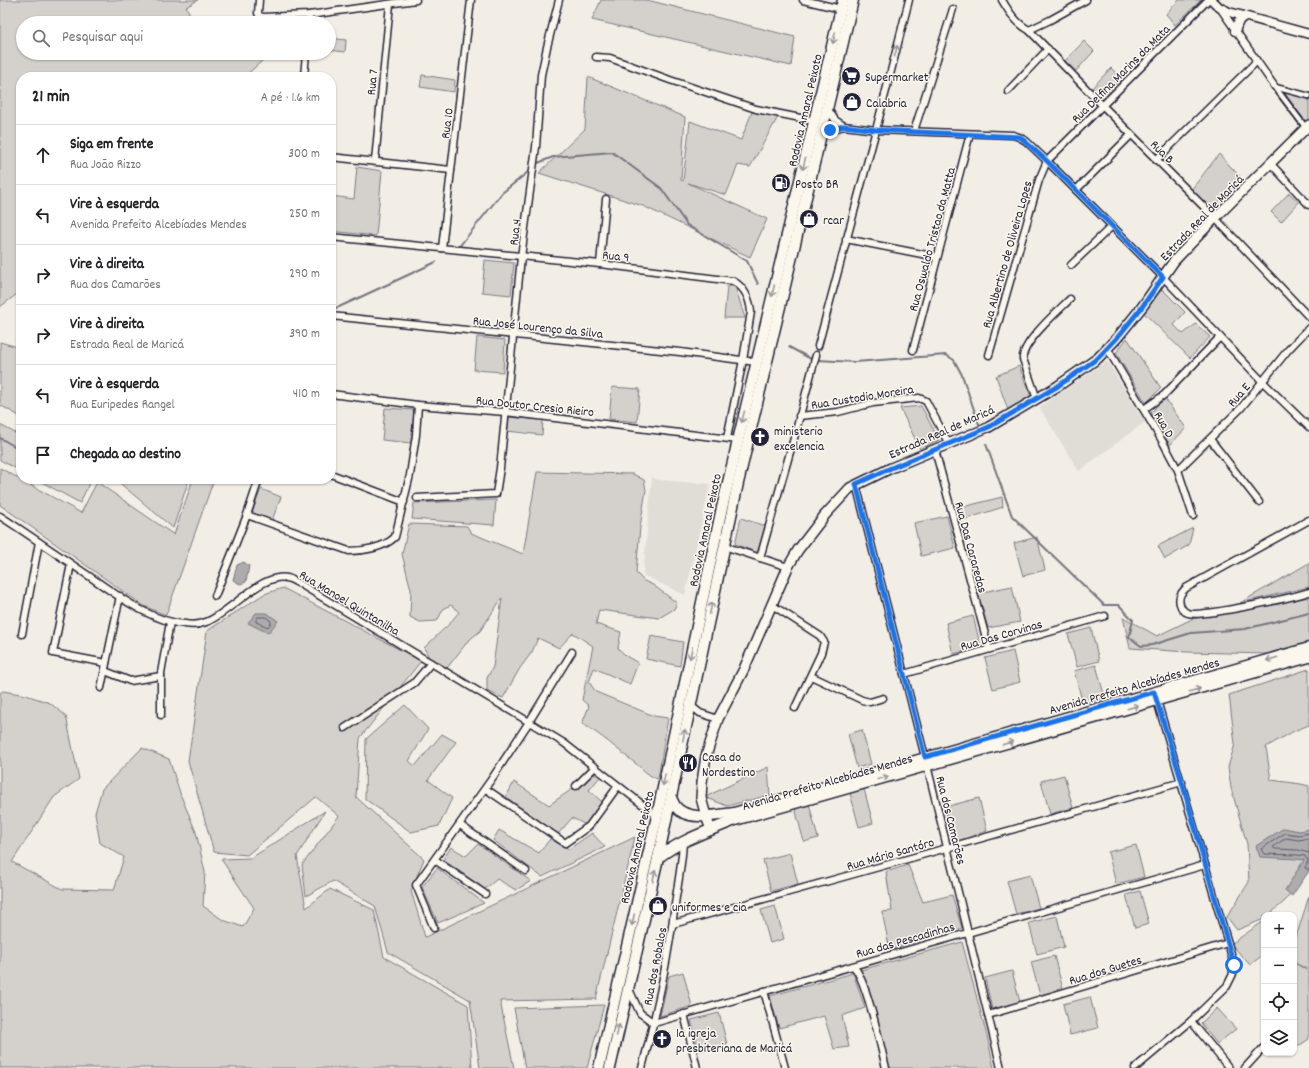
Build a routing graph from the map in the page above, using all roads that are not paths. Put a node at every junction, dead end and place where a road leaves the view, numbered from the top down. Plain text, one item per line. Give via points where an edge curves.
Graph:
1 (259, 0) edge
2 (416, 0) edge
3 (471, 0) edge
4 (559, 0) edge
5 (802, 0) edge
6 (853, 0) edge
7 (909, 0) edge
8 (1002, 0) edge
9 (1086, 0) edge
10 (1208, 0) edge
11 (1212, 0) edge
12 (390, 4) junction
13 (842, 5) edge
14 (1219, 7) junction
15 (953, 9) dead end
16 (309, 15) joint
17 (259, 16) edge
18 (286, 16) edge
19 (1244, 16) junction
20 (1029, 30) junction
21 (1236, 30) junction
22 (1309, 34) edge
23 (1048, 49) junction
24 (596, 57) dead end
25 (305, 60) edge
26 (1256, 62) junction
27 (304, 72) edge
28 (1275, 87) junction
29 (1008, 91) dead end
30 (1309, 96) edge
31 (828, 106) junction
32 (1103, 106) junction
33 (814, 121) junction
34 (844, 126) junction
35 (1308, 126) edge
36 (876, 130) junction
37 (914, 131) junction
38 (970, 134) junction
39 (1131, 135) junction
40 (820, 138) junction
41 (336, 158) edge
42 (1156, 160) junction
43 (1047, 161) junction
44 (375, 162) junction
45 (1271, 164) junction
46 (451, 170) junction
47 (1076, 190) junction
48 (606, 199) dead end
49 (1309, 204) edge
50 (1215, 218) junction
51 (1112, 226) junction
52 (336, 237) edge
53 (846, 239) junction
54 (442, 248) junction
55 (521, 257) junction
56 (937, 257) junction
57 (600, 264) junction
58 (1071, 265) dead end
59 (1163, 277) junction
60 (1070, 298) dead end
61 (336, 317) edge
62 (1309, 317) edge
63 (1309, 328) edge
64 (513, 335) junction
65 (1220, 337) junction
66 (818, 346) dead end
67 (1107, 348) junction
68 (913, 350) dead end
69 (989, 354) dead end
70 (816, 355) dead end
71 (743, 360) junction
72 (756, 362) junction
73 (1262, 381) junction
74 (336, 395) edge
75 (1037, 399) junction
76 (418, 405) junction
77 (1144, 409) junction
78 (505, 412) junction
79 (799, 416) junction
80 (989, 427) joint
81 (1309, 427) edge
82 (972, 434) joint
83 (732, 439) junction
84 (1210, 439) junction
85 (949, 444) junction
86 (935, 450) junction
87 (1178, 470) junction
88 (336, 476) edge
89 (257, 484) edge
90 (856, 484) junction
91 (417, 498) dead end
92 (404, 502) junction
93 (1259, 502) dead end
94 (247, 515) junction
95 (0, 516) edge
96 (1193, 516) dead end
97 (1309, 520) edge
98 (39, 542) junction
99 (724, 546) junction
100 (760, 558) junction
101 (71, 564) junction
102 (788, 566) junction
103 (1309, 592) edge
104 (120, 596) junction
105 (215, 596) dead end
106 (772, 605) junction
107 (1105, 616) dead end
108 (170, 622) junction
109 (22, 634) dead end
110 (1309, 648) edge
111 (989, 649) junction
112 (572, 652) dead end
113 (1309, 657) edge
114 (106, 663) junction
115 (430, 663) junction
116 (105, 671) junction
117 (904, 674) junction
118 (161, 676) junction
119 (811, 676) junction
120 (101, 688) dead end
121 (1156, 696) junction
122 (883, 698) dead end
123 (795, 708) dead end
124 (689, 710) junction
125 (161, 715) dead end
126 (718, 719) junction
127 (529, 722) junction
128 (345, 728) dead end
129 (926, 762) junction
130 (595, 767) junction
131 (1182, 782) junction
132 (576, 786) dead end
133 (618, 786) junction
134 (486, 789) junction
135 (671, 798) junction
136 (750, 812) junction
137 (657, 816) junction
138 (706, 816) junction
139 (460, 825) junction
140 (711, 830) junction
141 (683, 842) junction
142 (947, 848) junction
143 (658, 858) junction
144 (435, 860) junction
145 (1205, 865) junction
146 (526, 871) dead end
147 (485, 894) dead end
148 (673, 924) junction
149 (434, 928) dead end
150 (968, 933) junction
151 (1228, 943) junction
152 (853, 966) junction
153 (628, 988) junction
154 (764, 991) junction
155 (684, 1014) junction
156 (988, 1015) junction
157 (1191, 1020) junction
158 (654, 1022) junction
159 (1261, 1050) edge
160 (599, 1068) edge
161 (610, 1068) edge
162 (642, 1068) edge
163 (697, 1068) edge
164 (785, 1068) edge
165 (886, 1068) edge
166 (1001, 1068) edge
167 (1135, 1068) edge
168 (1229, 1068) edge
169 (1244, 1068) edge

1 - 17 street
2 - 12 street
3 - 46 street, Rua 10
4 - 55 street, Rua 4 via 542,75 536,147
5 - 13 street
6 - 31 main road, Rodovia Amaral Peixoto
36 -> 7 street
8 - 20 street, Rua B via 1010,14
9 - 20 street
10 - 32 street, Rua Delfina Marins da Mata
11 - 14 street
12 - 16 street
12 - 44 street, Rua 7
13 -> 33 main road, Rodovia Amaral Peixoto
14 - 19 street
14 - 21 street
15 - 37 street
16 - 18 street
19 - 21 street
19 - 22 street
20 - 23 street, Rua B
21 - 26 street
23 - 29 street
23 - 32 street, Rua B
24 - 33 street via 610,58 756,109
25 - 27 street
26 - 28 street
26 - 42 street
28 - 30 street
28 - 35 street
31 - 34 street via 832,118
31 - 40 main road, Rodovia Amaral Peixoto
32 - 39 street, Rua B
32 - 43 street, Rua Delfina Marins da Mata
33 -> 72 main road, Rodovia Amaral Peixoto
34 - 36 street
34 - 40 street via 830,130
35 - 45 main road, Estrada Real de Maricá
36 - 37 street
36 - 53 street
37 - 38 street
38 - 43 street via 1020,137
38 - 56 street, Rua Oswaldo Tristao da Matta
39 - 42 street, Rua B
39 - 47 street
40 - 99 main road, Rodovia Amaral Peixoto
41 - 44 street
42 - 50 street, Rua B
43 - 47 street
43 - 69 street, Rua Albertino de Oliveira Lopes via 1038,180
44 - 46 street
45 - 49 street
45 - 50 main road, Estrada Real de Maricá
46 - 54 street, Rua 10
47 - 51 street
48 - 57 street
50 - 59 main road, Estrada Real de Maricá via 1174,260
50 - 62 street, Rua B
51 - 58 street
51 - 59 street
52 - 54 street, Rua 9
53 - 56 street
53 - 66 street
54 - 55 street, Rua 9
55 - 57 street, Rua 9
55 - 64 street, Rua 4
56 - 68 street, Rua Oswaldo Tristao da Matta
57 - 71 street, Rua 9 via 728,279 737,283 747,296 751,312
59 - 65 street
59 - 67 main road, Estrada Real de Maricá via 1142,307
60 - 75 street via 1041,327 1023,353 1022,359
61 - 64 street, Rua José Lourenço da Silva
63 - 73 street, Rua E
64 - 71 street, Rua José Lourenço da Silva
64 - 78 street, Rua 4
65 - 73 street
65 - 77 street via 1164,395
67 - 75 main road, Estrada Real de Maricá via 1088,366
67 - 77 street, Rua D
70 - 79 street
71 - 72 street, Rua José Lourenço da Silva
71 - 83 street, Rua 9
72 -> 83 main road, Rodovia Amaral Peixoto
73 - 81 street
73 - 84 street, Rua E via 1256,391
74 - 76 street, Rua Doutor Cresio Rieiro
75 - 80 main road, Estrada Real de Maricá
76 - 78 street, Rua Doutor Cresio Rieiro
76 - 92 street via 414,453
77 - 87 street, Rua D
78 - 83 street, Rua Doutor Cresio Rieiro
78 - 91 street, Rua 4 via 496,494
79 - 85 street, Rua Custodio Moreira via 919,398 926,401
79 - 100 street
80 - 82 street, Estrada Real de Maricá
82 - 85 main road, Estrada Real de Maricá
83 -> 137 main road, Rodovia Amaral Peixoto via 710,560
84 - 87 street, Rua E
84 - 93 street
85 - 86 main road, Estrada Real de Maricá
86 - 90 main road, Estrada Real de Maricá
86 - 111 street, Rua Das Cararedas
87 - 96 street, Rua D
88 - 92 street
89 - 94 street
90 - 102 main road, Estrada Real de Maricá via 825,515
90 - 117 street, Rua dos Camarões
92 - 94 street via 395,537 384,544 356,551
94 - 105 street
95 - 98 street, Rua Manoel Quintanilha
97 - 103 street via 1186,588 1179,598 1182,609 1192,614 1232,609
98 - 101 street, Rua Manoel Quintanilha
98 - 109 street
99 - 100 street
124 -> 99 main road, Rodovia Amaral Peixoto
100 - 102 street
101 - 104 street, Rua Manoel Quintanilha
101 - 114 street via 53,653
102 - 106 main road, Estrada Real de Maricá
104 - 108 street, Rua Manoel Quintanilha via 154,617
104 - 114 street
106 - 119 street via 823,639 824,644
106 - 126 main road, Estrada Real de Maricá via 744,669
107 - 111 street, Rua Das Corvinas
108 - 115 street, Rua Manoel Quintanilha via 205,623 266,581 286,578 336,605
108 - 118 street
110 -> 121 main road, Avenida Prefeito Alcebíades Mendes
111 - 117 street, Rua Das Corvinas
112 - 127 street
121 -> 113 main road, Avenida Prefeito Alcebíades Mendes
114 - 116 street
115 - 127 street, Rua Manoel Quintanilha
115 - 128 street via 414,683
116 - 118 street via 130,681
116 - 120 street
117 - 129 street, Rua dos Camarões
118 - 125 street
119 - 122 street via 862,700 870,702
119 - 123 street
121 - 129 main road, Avenida Prefeito Alcebíades Mendes
121 - 131 street
124 - 126 street
135 -> 124 main road, Rodovia Amaral Peixoto
126 - 138 main road, Estrada Real de Maricá via 706,756 702,782 701,798
127 - 130 street, Rua Manoel Quintanilha via 564,743
127 - 134 street
129 - 136 main road, Avenida Prefeito Alcebíades Mendes
129 - 142 street, Rua dos Camarões
130 - 132 street
130 - 133 street, Rua Manoel Quintanilha
131 - 142 street, Rua Mário Santóro
131 - 145 street
133 - 134 street via 588,826 565,844
133 - 137 street, Rua Manoel Quintanilha
134 - 139 street
135 - 138 main road, Avenida Prefeito Alcebíades Mendes via 676,807 684,813
135 - 143 main road, Rodovia Amaral Peixoto
136 - 138 main road, Avenida Prefeito Alcebíades Mendes
136 - 140 main road, Avenida Prefeito Alcebíades Mendes
137 -> 160 main road, Rodovia Amaral Peixoto
138 - 140 main road, Estrada Real de Maricá
139 - 144 street
139 - 146 street
140 - 141 main road, Avenida Prefeito Alcebíades Mendes
141 - 143 main road, Avenida Prefeito Alcebíades Mendes
141 - 148 street, Rua dos Robalos
142 - 148 street, Rua Mário Santóro
142 - 150 street, Rua dos Camarões
153 -> 143 main road, Rodovia Amaral Peixoto
144 - 147 street
144 - 149 street via 416,885
145 - 150 street, Rua das Pescadinhas
145 - 151 street
148 - 158 street, Rua dos Robalos
150 - 152 street, Rua das Pescadinhas
150 - 156 street, Rua dos Camarões
151 - 156 street, Rua dos Guetes
151 - 157 street via 1233,961 1233,974 1227,986
152 - 154 street, Rua das Pescadinhas
152 - 165 street via 863,983
153 - 158 street via 640,1013
161 -> 153 main road, Rodovia Amaral Peixoto
154 - 155 street, Rua das Pescadinhas
154 - 164 street
155 - 158 street, Rua das Pescadinhas
155 - 163 street
156 - 166 street, Rua dos Camarões
157 - 167 street
157 - 168 street
158 - 162 street, Rua dos Robalos
159 - 169 street

